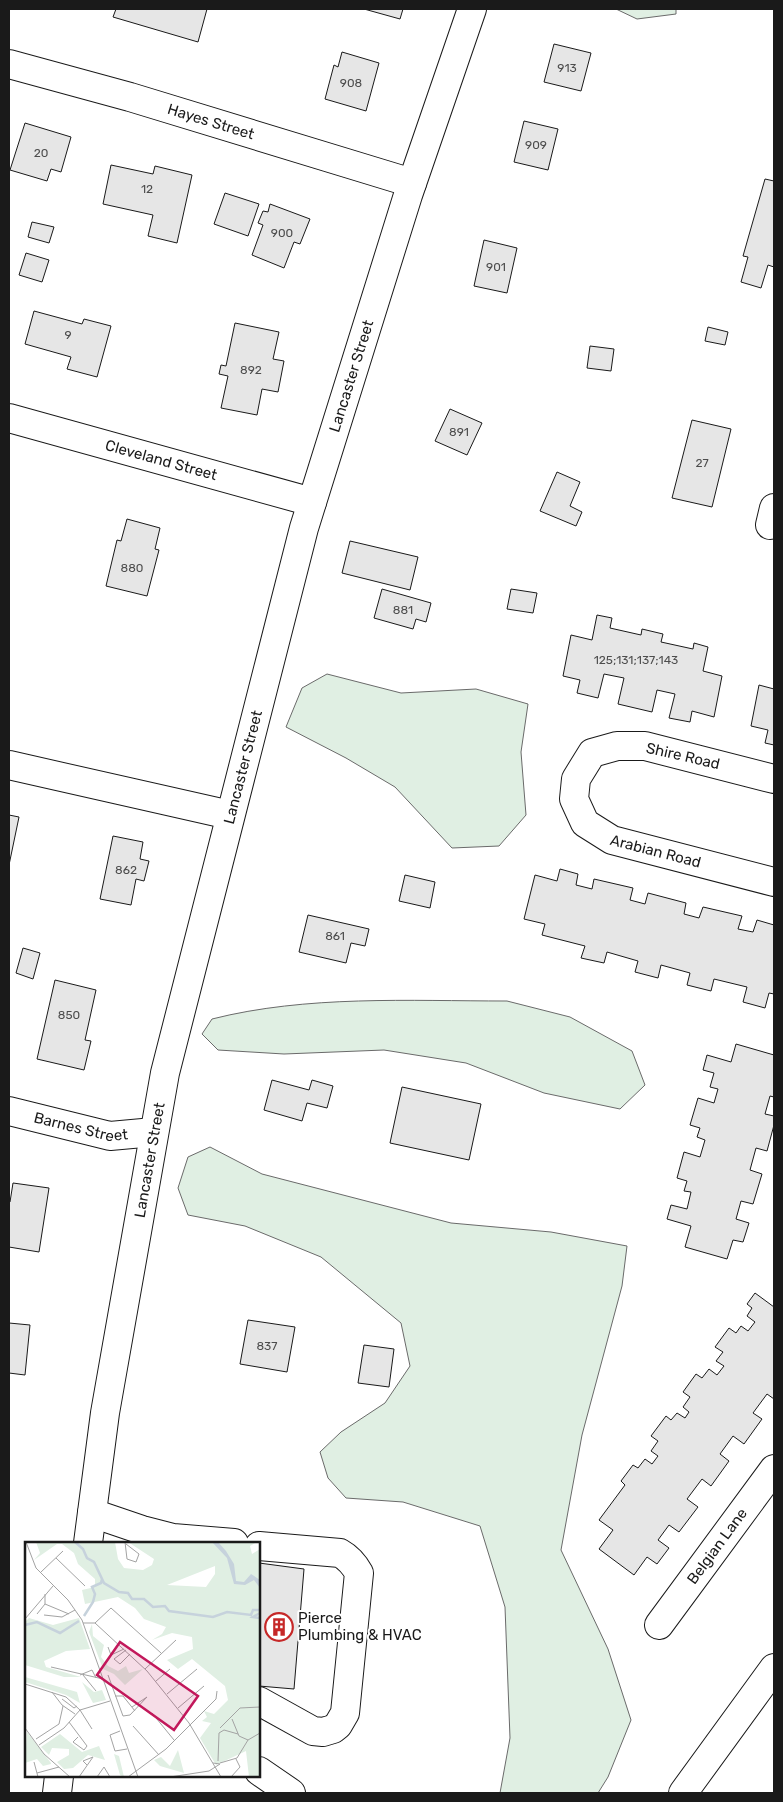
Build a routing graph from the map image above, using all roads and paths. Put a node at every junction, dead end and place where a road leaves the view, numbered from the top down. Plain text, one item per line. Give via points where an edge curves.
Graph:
1 (472, 9) edge
2 (9, 64) edge
3 (412, 182) junction
4 (9, 418) edge
5 (312, 502) junction
6 (9, 765) edge
7 (576, 779) joint
8 (774, 779) edge
9 (230, 815) junction
10 (774, 882) edge
11 (9, 1111) edge
12 (154, 1132) junction
13 (774, 1469) edge
14 (92, 1514) junction
15 (88, 1542) edge
16 (222, 1542) edge
17 (260, 1546) edge
18 (660, 1625) dead end
19 (772, 1676) edge
20 (260, 1701) edge
21 (260, 1772) edge
22 (59, 1777) edge
23 (57, 1793) edge
24 (291, 1793) edge
25 (683, 1793) edge

1 - 3 street, Lancaster Street
2 - 3 street, Hayes Street
3 - 5 street, Lancaster Street
4 - 5 street, Cleveland Street
5 - 9 street, Lancaster Street
6 - 9 street
7 - 8 street, Shire Road via 592,753 617,746 645,746
7 - 10 street, Arabian Road via 574,799 585,823 612,840
9 - 12 street, Lancaster Street via 165,1073
11 - 12 street, Barnes Street via 110,1136
12 - 14 street, Lancaster Street via 105,1413
13 - 18 street, Belgian Lane
14 - 15 street, Lancaster Street
14 - 16 street via 173,1538
17 - 20 street via 340,1553 355,1565 359,1573 345,1714 338,1725 323,1732 313,1732
19 - 25 street
21 - 24 street
22 - 23 street

